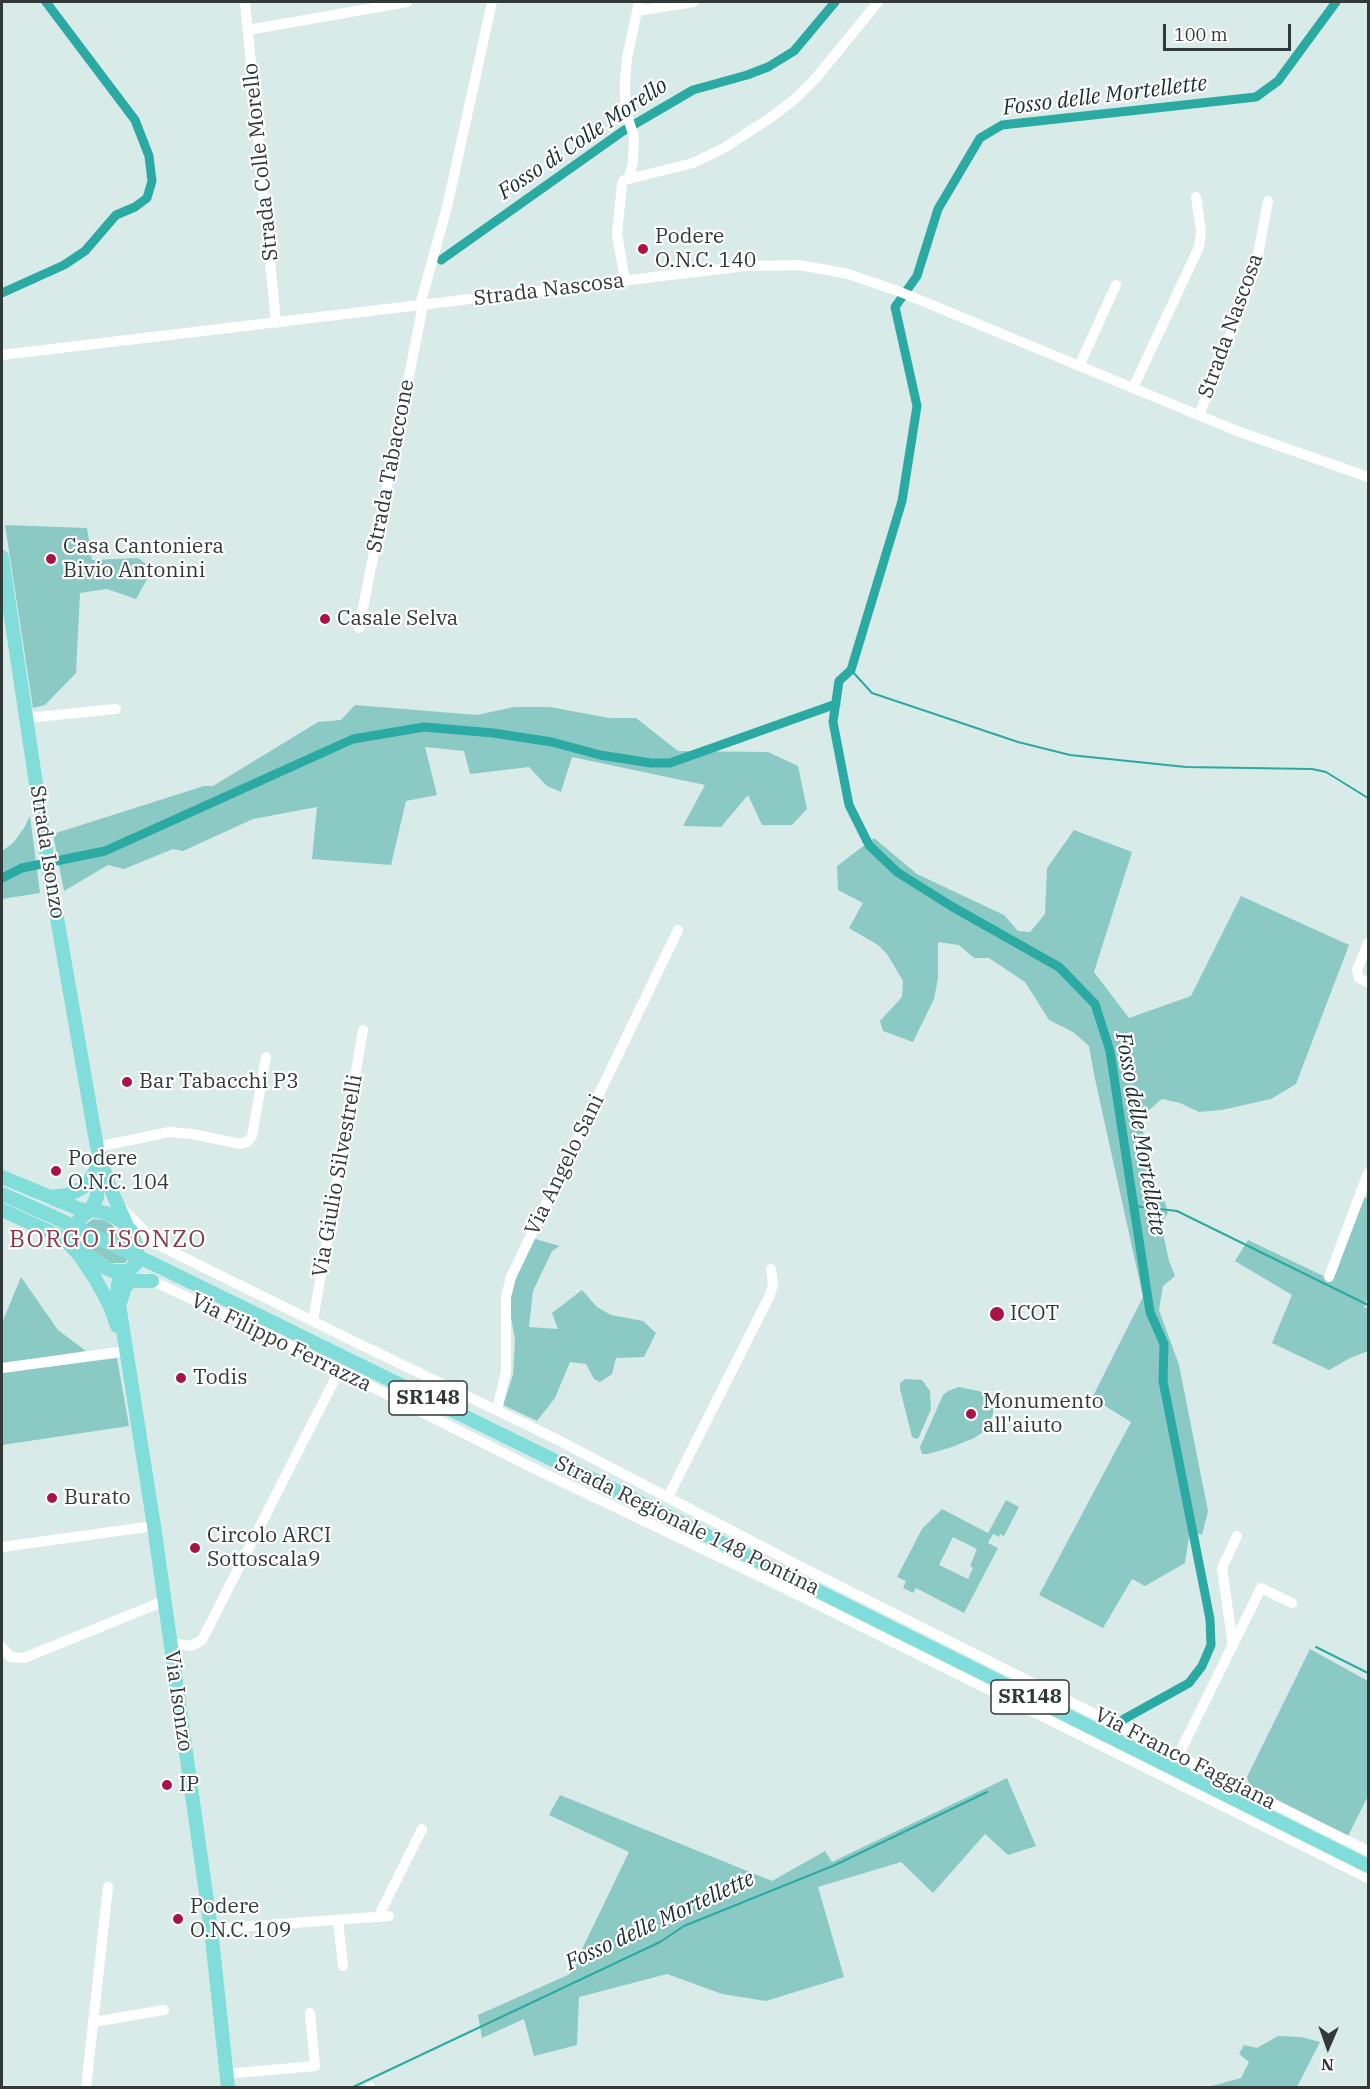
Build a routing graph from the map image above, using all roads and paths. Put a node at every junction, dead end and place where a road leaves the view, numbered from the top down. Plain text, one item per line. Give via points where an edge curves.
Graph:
1 (245, 2) edge
2 (407, 2) edge
3 (492, 2) edge
4 (694, 2) edge
5 (878, 2) edge
6 (638, 6) edge
7 (248, 30) junction
8 (629, 178) junction
9 (1196, 197) dead end
10 (1268, 201) dead end
11 (625, 281) junction
12 (1116, 285) dead end
13 (422, 305) junction
14 (276, 323) junction
15 (2, 355) edge
16 (1079, 366) junction
17 (1133, 388) junction
18 (1198, 415) junction
19 (1368, 477) edge
20 (2, 557) edge
21 (359, 628) dead end
22 (116, 709) dead end
23 (26, 718) junction
24 (678, 930) dead end
25 (1368, 943) edge
26 (1368, 984) edge
27 (363, 1030) dead end
28 (266, 1057) dead end
29 (97, 1148) junction
30 (97, 1168) junction
31 (1368, 1173) edge
32 (2, 1177) edge
33 (2, 1194) edge
34 (52, 1197) junction
35 (116, 1202) junction
36 (2, 1210) edge
37 (90, 1211) junction
38 (129, 1228) junction
39 (64, 1238) junction
40 (81, 1246) junction
41 (164, 1247) junction
42 (101, 1266) junction
43 (771, 1269) dead end
44 (126, 1272) junction
45 (1329, 1277) dead end
46 (152, 1281) junction
47 (115, 1305) junction
48 (313, 1322) junction
49 (126, 1351) junction
50 (2, 1368) edge
51 (339, 1371) junction
52 (497, 1410) junction
53 (668, 1497) junction
54 (154, 1526) junction
55 (1237, 1536) dead end
56 (2, 1547) edge
57 (164, 1601) junction
58 (1292, 1603) dead end
59 (170, 1643) junction
60 (2, 1647) edge
61 (1233, 1647) junction
62 (1178, 1756) junction
63 (422, 1829) dead end
64 (1368, 1851) edge
65 (1368, 1866) edge
66 (1368, 1878) edge
67 (108, 1887) dead end
68 (339, 1920) junction
69 (211, 1929) junction
70 (343, 1966) dead end
71 (164, 2010) dead end
72 (310, 2013) dead end
73 (93, 2022) junction
74 (227, 2081) edge
75 (87, 2088) edge

1 - 7 street, Strada Colle Morello
2 - 7 street
3 - 13 street, Strada Tabaccone
4 - 6 street
5 - 8 street via 815,79 770,118 693,163
6 - 8 street via 626,69 625,105 634,133
7 - 14 street, Strada Colle Morello
8 - 11 street via 622,184 617,234
9 - 17 street via 1201,228 1199,247
10 - 18 street, Strada Nascosa via 1251,281
11 - 13 street, Strada Nascosa
11 - 16 street, Strada Nascosa via 751,265 787,264 832,270 898,291
12 - 16 street
13 - 14 street, Strada Nascosa
13 - 21 street, Strada Tabaccone
14 - 15 street, Strada Nascosa
16 - 17 street, Strada Nascosa
17 - 18 street, Strada Nascosa
18 - 19 street, Strada Nascosa
20 - 23 main road, Strada Isonzo
22 - 23 street
23 - 29 main road, Strada Isonzo
24 - 52 street, Via Angelo Sani via 511,1277 506,1298 506,1371
25 - 26 street via 1357,970 1359,978
27 - 48 street, Via Giulio Silvestrelli
28 - 29 street via 252,1136 247,1142 174,1132
29 - 30 main road
29 - 35 main road
30 - 34 main road via 82,1188
30 - 37 main road via 97,1197
31 - 45 street
32 - 34 main road
33 - 65 main road, Strada Regionale 148 Pontina / SR148 via 164,1269 692,1528
34 - 37 main road
35 - 38 main road
35 - 41 street
36 - 39 main road
37 - 38 main road via 109,1214
37 - 40 main road via 79,1220 76,1230
38 - 41 street, Via Franco Faggiana
38 - 44 main road via 138,1258
39 - 40 main road
39 - 47 main road
40 - 42 main road
41 - 48 street, Via Franco Faggiana
42 - 44 main road
42 - 47 main road
43 - 53 street via 770,1295
44 - 46 street, Via Filippo Ferrazza
44 - 47 main road via 117,1283
46 - 47 main road via 128,1284
46 - 51 street, Via Filippo Ferrazza
47 - 49 main road, Via Isonzo
48 - 52 street, Via Franco Faggiana
49 - 50 street
49 - 54 main road, Via Isonzo
51 - 59 street via 202,1640 191,1646
51 - 66 street, Via Filippo Ferrazza
52 - 53 street, Via Franco Faggiana
53 - 62 street, Via Franco Faggiana
54 - 56 street
54 - 57 main road, Via Isonzo
55 - 61 street via 1222,1568
57 - 59 main road, Via Isonzo
57 - 60 street via 24,1658 10,1657
58 - 61 street via 1261,1588
59 - 69 main road, Via Isonzo
61 - 62 street
62 - 64 street, Via Franco Faggiana
63 - 68 street via 383,1917
67 - 73 street
68 - 69 street
68 - 70 street
69 - 74 main road, Via Isonzo
71 - 73 street
72 - 74 street via 315,2066
73 - 75 street

